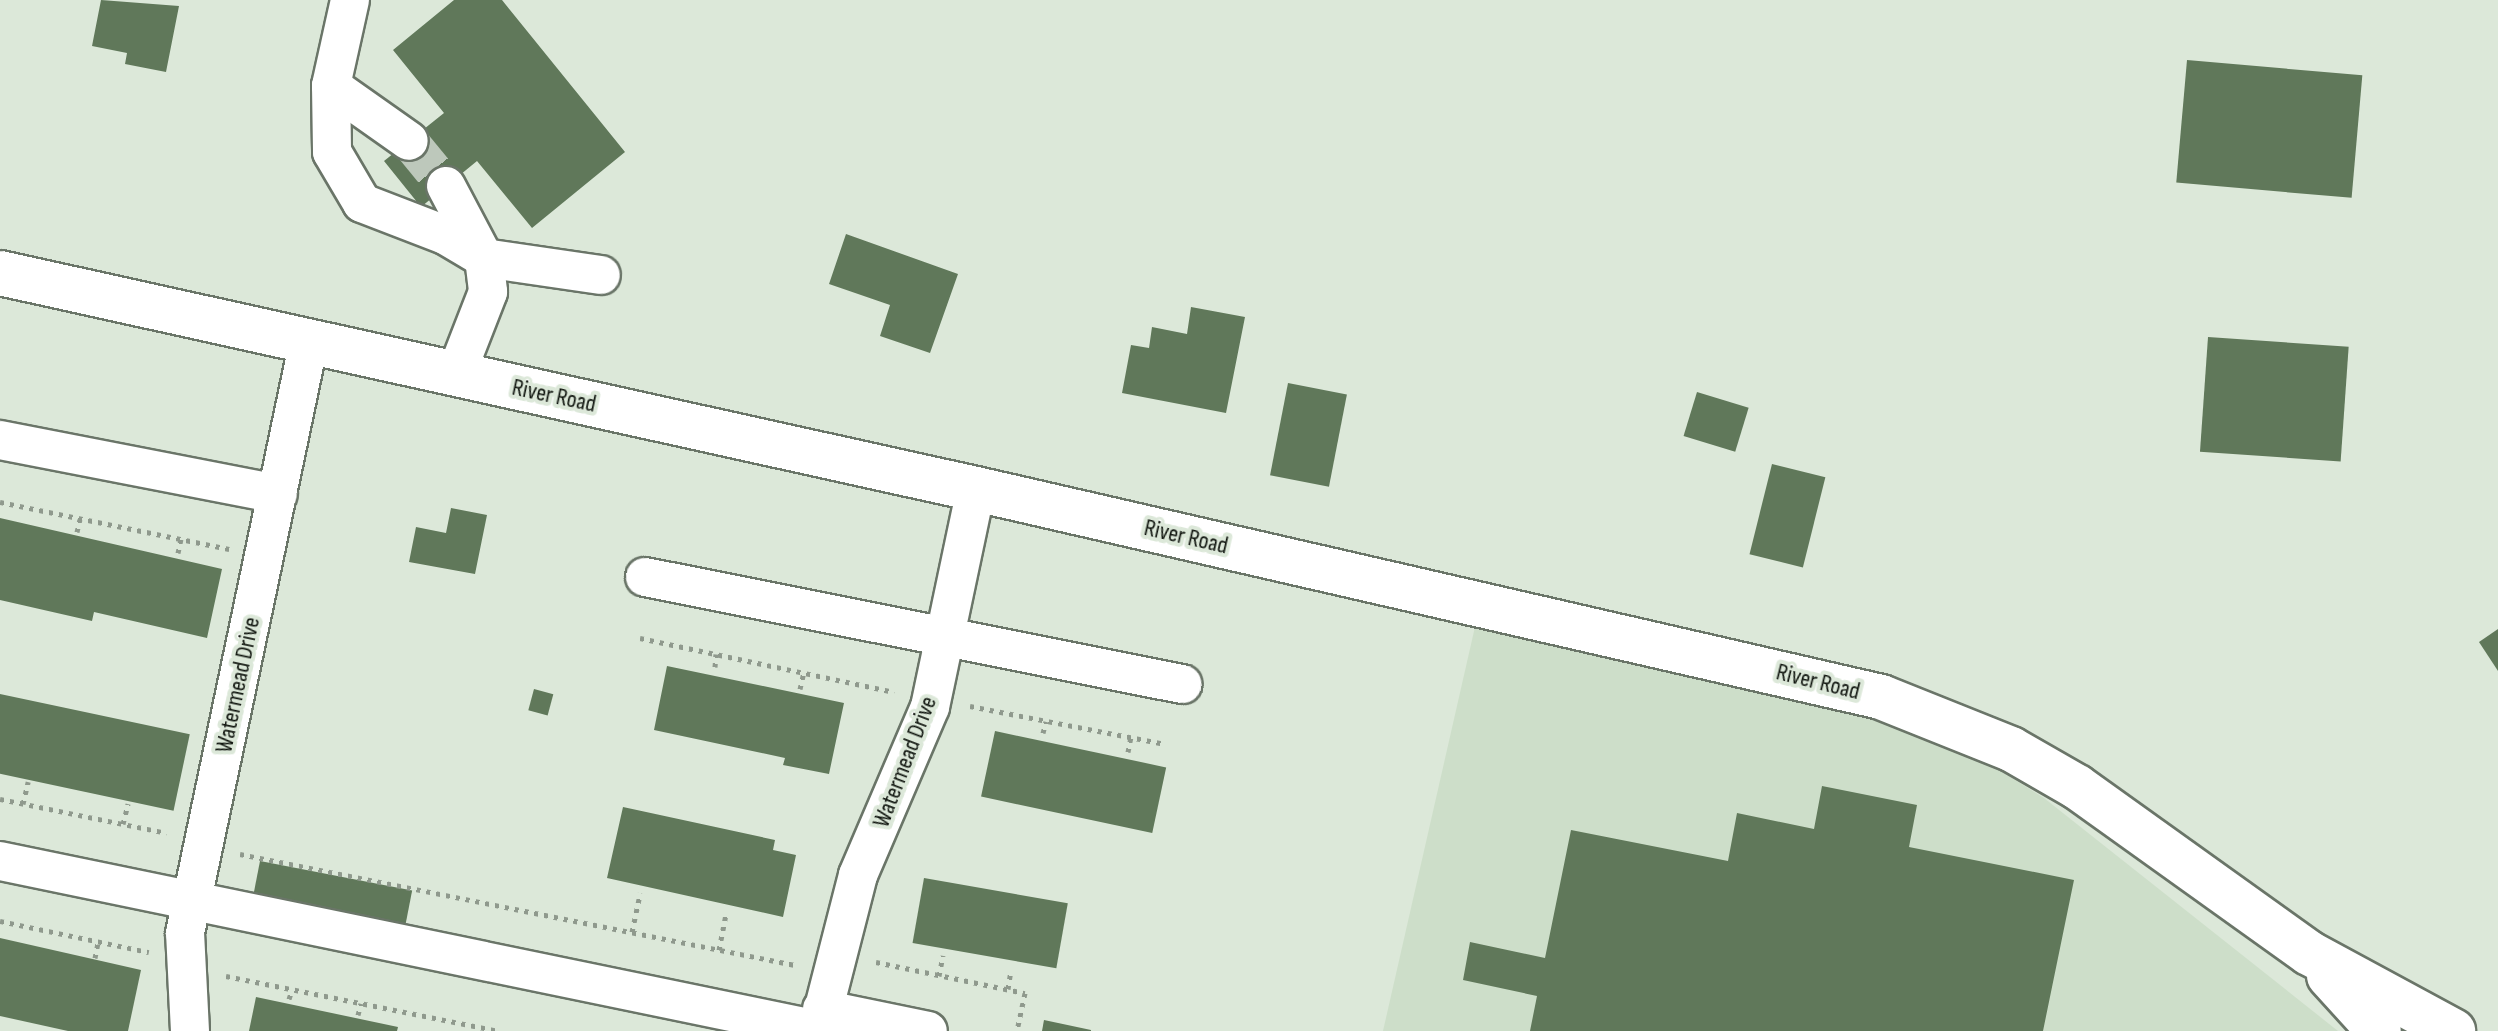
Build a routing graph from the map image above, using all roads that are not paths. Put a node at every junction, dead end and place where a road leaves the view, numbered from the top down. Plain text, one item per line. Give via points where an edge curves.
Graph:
1 (350, 0) edge
2 (331, 86) junction
3 (409, 141) tunnel mouth
4 (446, 186) tunnel mouth
5 (484, 258) junction
6 (0, 273) edge
7 (601, 275) dead end
8 (309, 341) junction
9 (456, 374) junction
10 (0, 440) edge
11 (976, 489) junction
12 (278, 494) junction
13 (645, 577) dead end
14 (945, 638) junction
15 (1182, 684) dead end
16 (0, 861) edge
17 (192, 901) junction
18 (2309, 953) junction
19 (819, 1023) edge
20 (190, 1031) edge
21 (928, 1031) edge
22 (2379, 1031) edge
23 (2453, 1031) edge

1 - 2 street
2 - 3 street
2 - 5 street via 332,152 362,203 445,235
4 - 5 street
5 - 7 street
5 - 9 street via 488,292
6 - 8 main road, River Road
8 - 9 main road, River Road
8 - 12 street, Watermead Drive
9 - 11 main road, River Road
10 - 12 street
11 - 14 street, Watermead Drive
11 - 18 main road, River Road via 1750,665 1881,697 1948,720 2077,787
12 - 17 street, Watermead Drive
13 - 14 street
14 - 15 street
14 - 19 street, Watermead Drive via 930,707 858,875
16 - 17 street
17 - 19 street
17 - 20 street, Watermead Drive via 185,943
18 - 22 main road, River Road
18 - 23 main road, River Road
19 - 21 street

